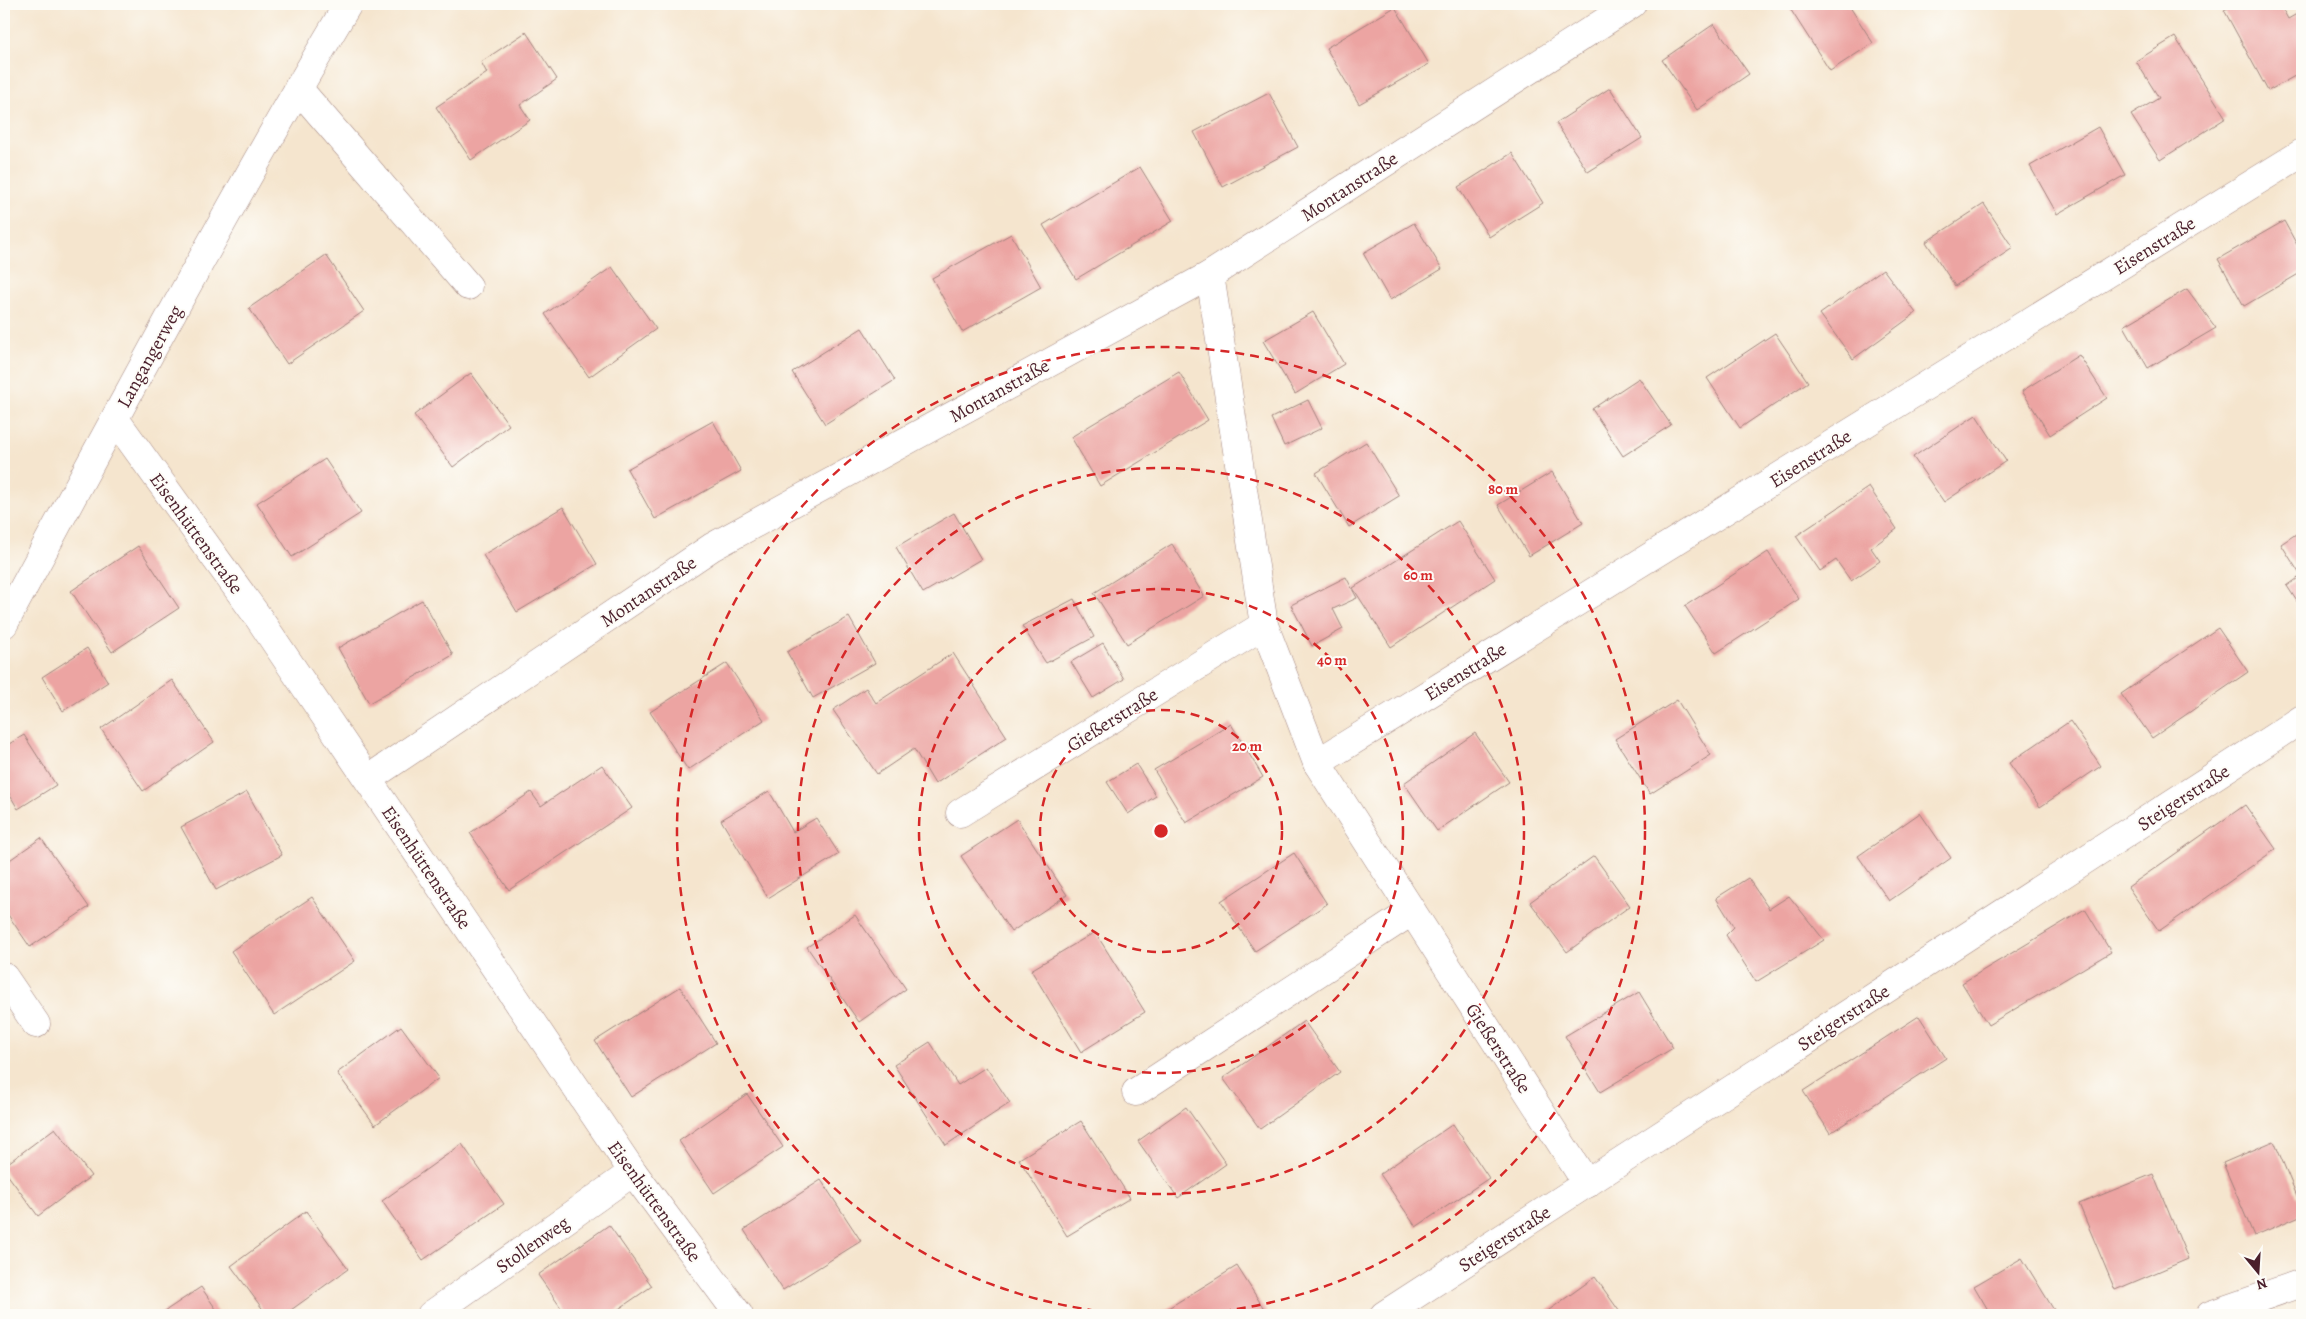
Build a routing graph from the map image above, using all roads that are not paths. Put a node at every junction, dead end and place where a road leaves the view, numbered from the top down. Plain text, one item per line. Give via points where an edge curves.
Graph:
1 (348, 4) edge
2 (1632, 4) edge
3 (298, 88) junction
4 (2302, 153) edge
5 (1210, 275) junction
6 (468, 286) dead end
7 (114, 419) junction
8 (4, 624) edge
9 (1264, 625) junction
10 (2302, 720) edge
11 (1317, 763) junction
12 (368, 779) junction
13 (960, 813) dead end
14 (1411, 912) junction
15 (4, 977) edge
16 (36, 1024) dead end
17 (1136, 1092) dead end
18 (633, 1172) junction
19 (1587, 1184) junction
20 (2302, 1283) edge
21 (431, 1315) edge
22 (739, 1315) edge
23 (1384, 1315) edge
24 (2210, 1315) edge

1 - 3 street, Langangerweg
2 - 5 street, Montanstraße
3 - 6 street
3 - 7 street, Langangerweg
4 - 11 street, Eisenstraße
5 - 9 street, Gießerstraße
5 - 12 street, Montanstraße via 712,548
7 - 8 street, Langangerweg
7 - 12 street, Eisenhüttenstraße via 258,617
9 - 11 street, Gießerstraße
9 - 13 street, Gießerstraße
10 - 19 street, Steigerstraße
11 - 14 street, Gießerstraße
12 - 18 street, Eisenhüttenstraße
14 - 17 street
14 - 19 street, Gießerstraße
15 - 16 street
18 - 21 street, Stollenweg
18 - 22 street, Eisenhüttenstraße
19 - 23 street, Steigerstraße
20 - 24 street

